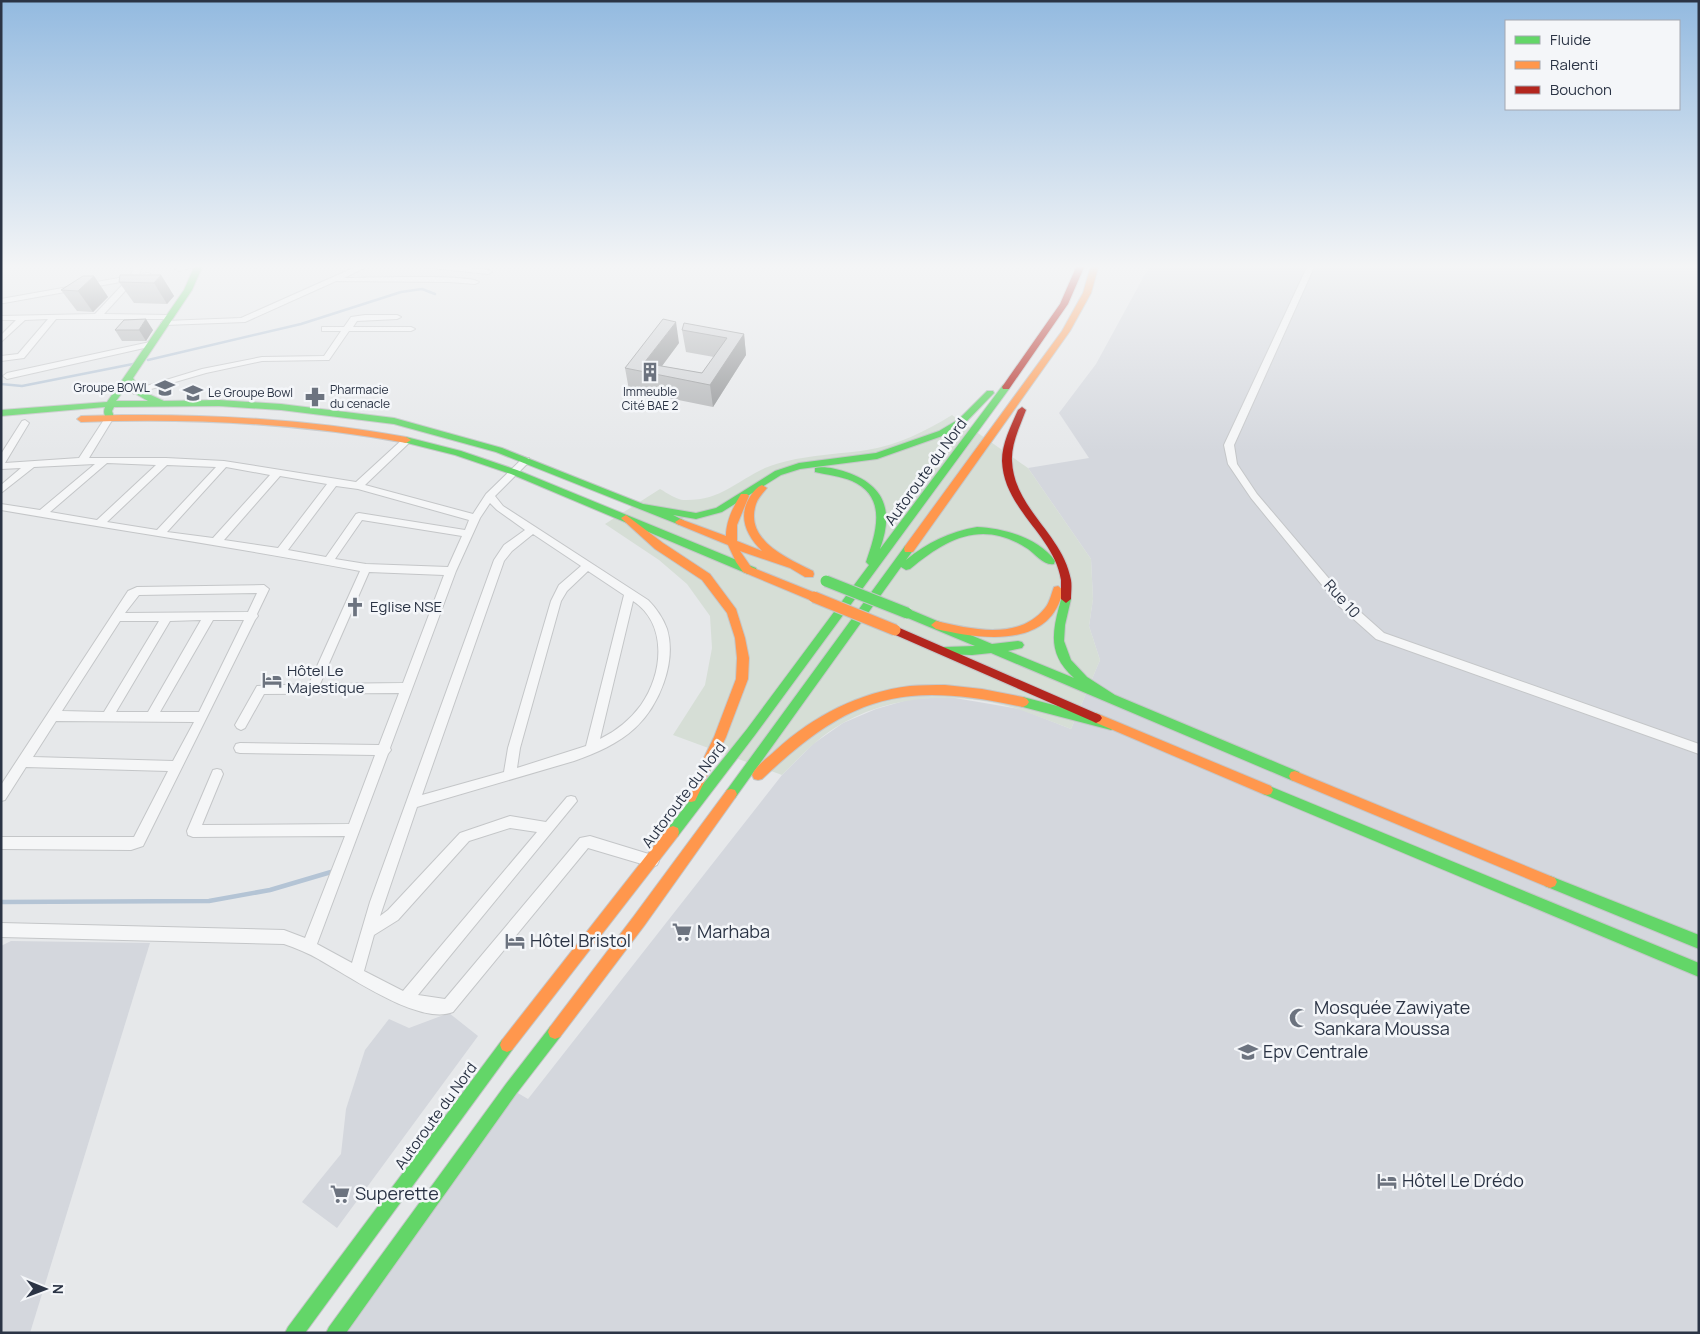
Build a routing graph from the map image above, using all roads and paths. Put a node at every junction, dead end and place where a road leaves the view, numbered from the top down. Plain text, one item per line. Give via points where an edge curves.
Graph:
1 (13, 327) edge
2 (45, 327) edge
3 (162, 327) edge
4 (349, 327) edge
5 (1049, 327) edge
6 (1069, 327) edge
7 (1284, 327) edge
8 (326, 329) dead end
9 (410, 329) dead end
10 (348, 330) junction
11 (1, 340) edge
12 (150, 344) junction
13 (1, 358) edge
14 (1026, 358) junction
15 (1042, 366) junction
16 (7, 376) dead end
17 (129, 378) junction
18 (134, 391) junction
19 (160, 402) junction
20 (115, 404) junction
21 (1, 413) edge
22 (110, 417) junction
23 (73, 420) dead end
24 (30, 423) joint
25 (9, 424) dead end
26 (407, 440) junction
27 (467, 440) junction
28 (456, 453) junction
29 (106, 460) junction
30 (526, 460) junction
31 (82, 461) junction
32 (166, 461) junction
33 (1, 462) edge
34 (33, 463) junction
35 (224, 464) junction
36 (1, 466) edge
37 (278, 472) junction
38 (513, 473) junction
39 (334, 482) junction
40 (358, 486) junction
41 (1, 490) edge
42 (489, 496) junction
43 (744, 496) junction
44 (1, 507) edge
45 (643, 507) junction
46 (43, 513) junction
47 (475, 518) junction
48 (626, 518) junction
49 (101, 522) junction
50 (533, 530) junction
51 (159, 534) junction
52 (468, 534) junction
53 (216, 542) junction
54 (730, 542) junction
55 (280, 552) junction
56 (328, 561) junction
57 (588, 566) junction
58 (366, 568) junction
59 (748, 569) junction
60 (451, 571) junction
61 (809, 574) junction
62 (867, 575) junction
63 (877, 593) junction
64 (630, 594) junction
65 (1062, 614) junction
66 (253, 616) junction
67 (118, 617) junction
68 (167, 617) junction
69 (209, 617) junction
70 (936, 625) junction
71 (1049, 630) dead end
72 (1027, 642) dead end
73 (992, 650) junction
74 (945, 652) junction
75 (407, 688) junction
76 (312, 690) junction
77 (1113, 700) junction
78 (55, 716) junction
79 (107, 717) junction
80 (151, 717) junction
81 (202, 717) junction
82 (241, 725) dead end
83 (1111, 725) junction
84 (240, 748) dead end
85 (1699, 749) edge
86 (385, 750) junction
87 (591, 750) junction
88 (23, 762) junction
89 (177, 766) junction
90 (217, 774) dead end
91 (510, 775) junction
92 (1, 796) edge
93 (571, 801) dead end
94 (414, 802) junction
95 (679, 826) junction
96 (548, 828) junction
97 (354, 830) junction
98 (1, 843) edge
99 (686, 855) junction
100 (652, 861) junction
101 (1, 930) edge
102 (369, 931) junction
103 (1699, 942) edge
104 (309, 947) junction
105 (1699, 970) edge
106 (356, 975) junction
107 (405, 1000) junction
108 (294, 1333) edge
109 (335, 1333) edge

1 - 11 street
2 - 13 street via 20,356
3 - 12 main road
4 - 10 street
5 - 14 main road, Autoroute du Nord
6 - 15 main road, Autoroute du Nord
7 - 85 street, Rue 10 via 1229,445 1229,455 1248,488 1369,629 1380,636
8 - 10 street
9 - 10 street
10 - 18 street via 326,358 262,359
12 - 16 street
12 - 17 main road
14 - 43 main road via 962,421 942,433 878,456 799,466 778,472
14 - 62 main road, Autoroute du Nord via 920,507
15 - 63 main road, Autoroute du Nord
15 - 65 main road via 1012,431 1006,462 1012,488 1060,562 1068,590
17 - 18 main road
17 - 20 main road
18 - 19 main road
19 - 20 main road
19 - 27 main road via 343,413 394,421
20 - 21 main road
20 - 22 main road via 108,411
22 - 23 main road
22 - 26 main road via 204,416 267,420
22 - 31 street
24 - 25 main road
24 - 33 street
26 - 28 main road
26 - 40 street
27 - 28 street
27 - 30 main road
28 - 38 main road
29 - 31 street
29 - 32 street
29 - 46 street
30 - 38 street
30 - 45 main road
31 - 34 street
32 - 35 street
32 - 49 street
34 - 36 street
34 - 41 street
35 - 37 street
35 - 51 street
37 - 39 street
37 - 53 street
38 - 42 street
38 - 48 main road
39 - 40 street
39 - 55 street
40 - 47 street
42 - 47 street
42 - 50 street via 500,508
43 - 45 main road via 719,510 696,516
43 - 54 main road via 732,520
44 - 46 street
45 - 54 main road
46 - 49 street
47 - 52 street
48 - 59 main road
48 - 95 main road via 659,546 706,577 732,612 744,658 742,679 720,737
49 - 51 street
50 - 57 street
50 - 94 street via 508,548 499,560
51 - 53 street
52 - 56 street via 359,516
52 - 60 street
53 - 55 street
54 - 59 main road via 737,558
54 - 61 main road
55 - 56 street
56 - 58 street
57 - 64 street
57 - 91 street via 562,588 556,601 528,694
58 - 60 street
58 - 76 street
59 - 74 main road, bridge
60 - 75 street
61 - 62 main road via 761,545 747,524 751,502 763,487 790,474 815,470 849,476 865,485 879,500 883,517
61 - 70 main road, bridge
62 - 95 main road, Autoroute du Nord
63 - 70 main road via 927,548 942,538 965,530 1012,535 1032,545 1050,561 1059,583 1054,606 1029,628 1012,634 989,635
63 - 99 main road, Autoroute du Nord
64 - 87 street
64 - 87 street via 654,612 660,623 664,638 660,675 651,698 633,723 607,743
65 - 71 main road
65 - 77 main road via 1057,634 1064,660 1071,670
66 - 67 street via 264,589 137,591
66 - 69 street
66 - 81 street
67 - 68 street
67 - 78 street
68 - 69 street
68 - 79 street
69 - 80 street
70 - 73 main road
72 - 73 main road
73 - 74 main road
73 - 77 main road
74 - 83 main road
75 - 76 street
75 - 86 street
76 - 82 street via 261,689
77 - 103 main road via 1481,855
78 - 79 street
78 - 88 street
79 - 80 street
80 - 81 street
81 - 89 street
83 - 99 main road via 961,690 914,690 862,700 814,724 788,744
83 - 105 main road
84 - 86 street
86 - 97 street
87 - 91 street
88 - 89 street
88 - 92 street
89 - 98 street via 135,844
90 - 97 street via 192,831
91 - 94 street
93 - 96 street
94 - 102 street
95 - 100 main road, Autoroute du Nord
96 - 102 street via 515,822 465,837 393,915
96 - 107 street
97 - 104 street
99 - 109 main road, Autoroute du Nord via 511,1089
100 - 107 street via 585,842 450,1005 445,1007
100 - 108 main road, Autoroute du Nord via 513,1036
101 - 104 street via 278,937 299,941
102 - 106 street
104 - 106 street
106 - 107 street

